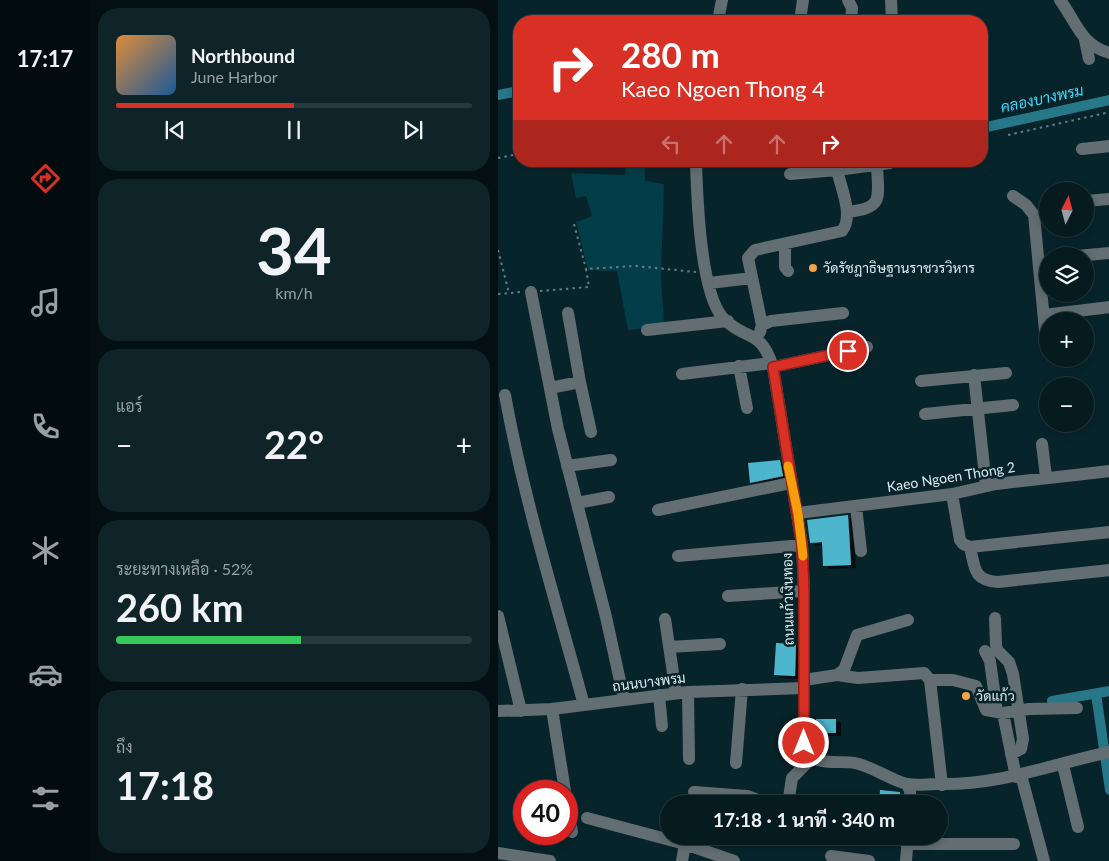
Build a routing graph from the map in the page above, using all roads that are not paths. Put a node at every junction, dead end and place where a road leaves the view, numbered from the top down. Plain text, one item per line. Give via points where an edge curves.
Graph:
1 (709, 0) edge
2 (803, 0) edge
3 (848, 0) edge
4 (891, 0) edge
5 (1060, 0) edge
6 (722, 4) edge
7 (801, 15) edge
8 (851, 15) edge
9 (892, 15) edge
10 (1085, 40) junction
11 (1110, 54) edge
12 (1089, 59) dead end
13 (1110, 146) edge
14 (1082, 149) dead end
15 (696, 167) edge
16 (860, 167) edge
17 (883, 167) edge
18 (837, 170) junction
19 (790, 174) dead end
20 (1013, 196) dead end
21 (1110, 199) edge
22 (1094, 200) edge
23 (847, 212) junction
24 (785, 244) junction
25 (1040, 247) edge
26 (1110, 253) edge
27 (1094, 254) edge
28 (788, 271) dead end
29 (707, 278) junction
30 (752, 278) junction
31 (531, 292) road end
32 (1110, 307) edge
33 (1069, 312) edge
34 (568, 313) dead end
35 (843, 313) dead end
36 (728, 321) junction
37 (762, 325) junction
38 (646, 330) dead end
39 (759, 340) junction
40 (867, 347) dead end
41 (772, 365) junction
42 (739, 366) junction
43 (1006, 373) dead end
44 (682, 374) dead end
45 (974, 376) junction
46 (921, 381) dead end
47 (580, 382) junction
48 (550, 388) junction
49 (506, 394) dead end
50 (1013, 405) dead end
51 (747, 408) dead end
52 (977, 408) junction
53 (925, 414) dead end
54 (591, 432) dead end
55 (1042, 444) dead end
56 (612, 460) dead end
57 (566, 466) junction
58 (1110, 471) edge
59 (1046, 478) junction
60 (791, 483) junction
61 (986, 485) junction
62 (952, 494) junction
63 (609, 497) dead end
64 (577, 502) junction
65 (856, 506) junction
66 (658, 510) dead end
67 (798, 513) junction
68 (1110, 532) edge
69 (802, 545) junction
70 (970, 547) junction
71 (861, 551) dead end
72 (678, 556) dead end
73 (1110, 570) edge
74 (804, 591) junction
75 (728, 596) dead end
76 (498, 616) edge
77 (995, 618) dead end
78 (665, 619) dead end
79 (908, 620) dead end
80 (720, 644) dead end
81 (669, 647) junction
82 (985, 651) dead end
83 (837, 675) junction
84 (930, 680) junction
85 (804, 684) junction
86 (742, 689) junction
87 (682, 692) junction
88 (660, 695) junction
89 (624, 699) junction
90 (584, 705) junction
91 (1077, 708) dead end
92 (552, 709) junction
93 (1018, 710) junction
94 (498, 711) edge
95 (521, 711) junction
96 (1000, 713) junction
97 (662, 726) dead end
98 (1104, 753) edge
99 (1011, 754) junction
100 (812, 758) junction
101 (689, 759) dead end
102 (736, 763) dead end
103 (1063, 765) junction
104 (1018, 776) junction
105 (563, 780) edge
106 (907, 784) junction
107 (942, 784) junction
108 (694, 792) dead end
109 (734, 795) edge
110 (789, 795) edge
111 (910, 795) edge
112 (587, 818) dead end
113 (1078, 828) dead end
114 (660, 837) edge
115 (948, 842) edge
116 (1014, 844) dead end
117 (685, 845) edge
118 (688, 845) edge
119 (907, 845) edge
120 (498, 853) edge
121 (831, 856) dead end
122 (511, 859) edge
123 (550, 861) edge
124 (682, 861) edge
125 (734, 861) edge
126 (869, 861) edge
127 (906, 861) edge
128 (1044, 861) edge

1 - 6 street
2 - 7 street
3 - 8 street
4 - 9 street
5 - 10 street
10 - 11 street
10 - 12 street
13 - 14 street
15 - 29 street, ถนนแก้วเงินทอง
16 - 18 street
17 - 23 street via 878,198 873,206
18 - 19 street
18 - 23 street
20 - 25 street via 1034,215
21 - 22 street
23 - 24 street via 842,231
24 - 28 street via 785,268
24 - 30 street via 750,253
26 - 27 street
29 - 30 street
29 - 36 street, ถนนแก้วเงินทอง via 718,310
30 - 37 street
31 - 48 street
32 - 33 street
34 - 47 street
35 - 37 street via 771,321
36 - 38 street
36 - 39 street, ถนนแก้วเงินทอง
37 - 39 street
39 - 41 street, ถนนแก้วเงินทอง
40 - 41 street
41 - 42 street
41 - 60 street, ถนนแก้วเงินทอง
42 - 44 street
42 - 51 street
43 - 45 street
45 - 46 street
45 - 52 street
47 - 48 street
47 - 54 street
48 - 57 street
49 - 90 street via 531,515
50 - 52 street
52 - 53 street
52 - 61 street
55 - 59 street
56 - 57 street
57 - 64 street
58 - 59 street, Kaeo Ngoen Thong 2
59 - 61 street, Kaeo Ngoen Thong 2
60 - 66 street
60 - 67 street, ถนนแก้วเงินทอง
61 - 62 street, Kaeo Ngoen Thong 2
62 - 65 street, Kaeo Ngoen Thong 2
62 - 70 street via 960,540
63 - 64 street
64 - 89 street
65 - 67 street, Kaeo Ngoen Thong 2
65 - 71 street
67 - 69 street, ถนนแก้วเงินทอง
68 - 70 street
69 - 72 street
69 - 74 street, ถนนแก้วเงินทอง
70 - 73 street via 977,574 988,581
74 - 75 street
74 - 85 street, ถนนแก้วเงินทอง
76 - 95 street
77 - 93 street via 997,650 1010,662
78 - 81 street
79 - 83 street via 857,635 848,664
80 - 81 street
81 - 87 street
82 - 96 street via 990,661
83 - 84 street, ถนนบางพรม via 858,678 924,673
83 - 85 street, ถนนบางพรม
84 - 96 street via 953,680 976,686 986,710
84 - 107 street
85 - 86 street, ถนนบางพรม
85 - 100 street, ถนนแก้วเงินทอง via 804,743
86 - 87 street, ถนนบางพรม
86 - 102 street
87 - 88 street, ถนนบางพรม
87 - 101 street
88 - 89 street, ถนนบางพรม
88 - 97 street
89 - 90 street, ถนนบางพรม
90 - 92 street, ถนนบางพรม
91 - 93 street
92 - 95 street, ถนนบางพรม
92 - 105 street
93 - 96 street
93 - 99 street via 1023,745
94 - 95 street, ถนนบางพรม
96 - 99 street
98 - 103 street
99 - 104 street
100 - 106 street via 864,765
100 - 110 street via 792,778
103 - 104 street
103 - 113 street
104 - 107 street via 978,783
104 - 128 street
106 - 107 street
106 - 111 street
108 - 109 street
112 - 114 street
115 - 116 street
117 - 124 street
118 - 125 street
119 - 127 street
120 - 122 street
121 - 126 street
122 - 123 street

